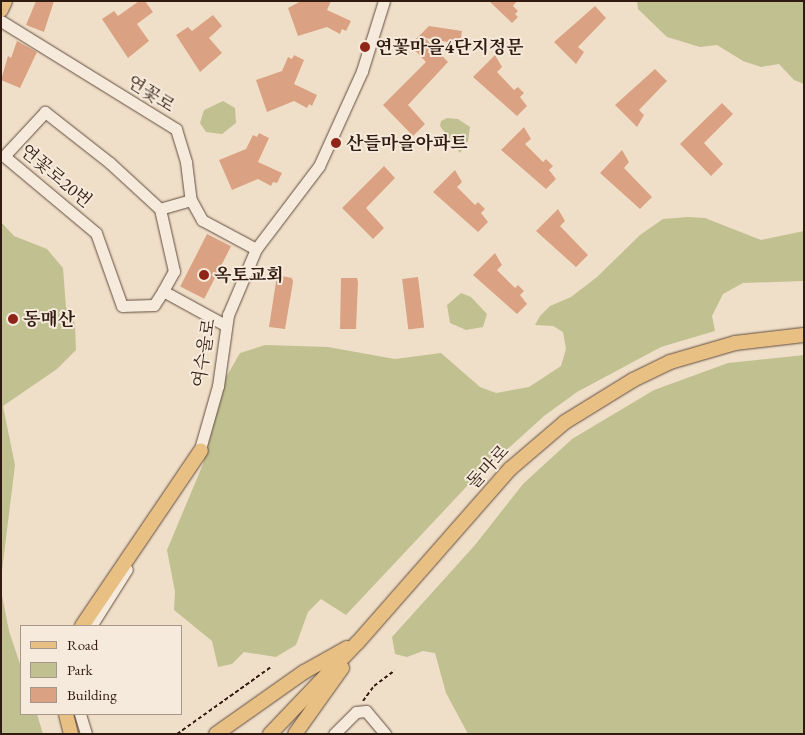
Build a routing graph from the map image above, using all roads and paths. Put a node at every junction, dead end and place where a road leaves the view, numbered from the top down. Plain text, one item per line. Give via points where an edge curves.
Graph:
1 (5, 1) edge
2 (384, 1) edge
3 (1, 10) edge
4 (1, 21) edge
5 (3, 156) edge
6 (191, 200) junction
7 (160, 209) junction
8 (256, 249) junction
9 (163, 291) junction
10 (225, 325) junction
11 (804, 334) edge
12 (201, 450) junction
13 (83, 625) edge
14 (92, 625) edge
15 (358, 642) junction
16 (270, 667) dead end
17 (395, 670) dead end
18 (356, 712) junction
19 (66, 715) edge
20 (80, 715) edge
21 (71, 734) edge
22 (86, 734) edge
23 (177, 734) edge
24 (216, 734) edge
25 (270, 734) edge
26 (295, 734) edge
27 (334, 734) edge
28 (385, 734) edge

1 - 3 main road
2 - 8 street, 여수울로 via 362,71 319,166
4 - 6 street, 연꽃로 via 176,129 186,162
5 - 7 street, 연꽃로20번 via 44,112 110,163
5 - 9 street, 연꽃로20번 via 96,233 122,306 154,304
6 - 7 street
6 - 8 street, 연꽃로 via 202,220
7 - 9 street via 174,271
8 - 10 street, 여수울로
9 - 10 street
10 - 12 street, 여수울로 via 218,386
11 - 15 main road, 돌마로 via 735,343 670,362 633,380 565,422 510,469
12 - 13 main road
12 - 14 street, 여수울로
15 - 24 main road via 304,672
15 - 25 main road, 돌마로
15 - 26 main road
16 - 23 path
17 - 18 path via 374,686
18 - 27 street
18 - 28 street via 366,712
19 - 21 main road
20 - 22 street

